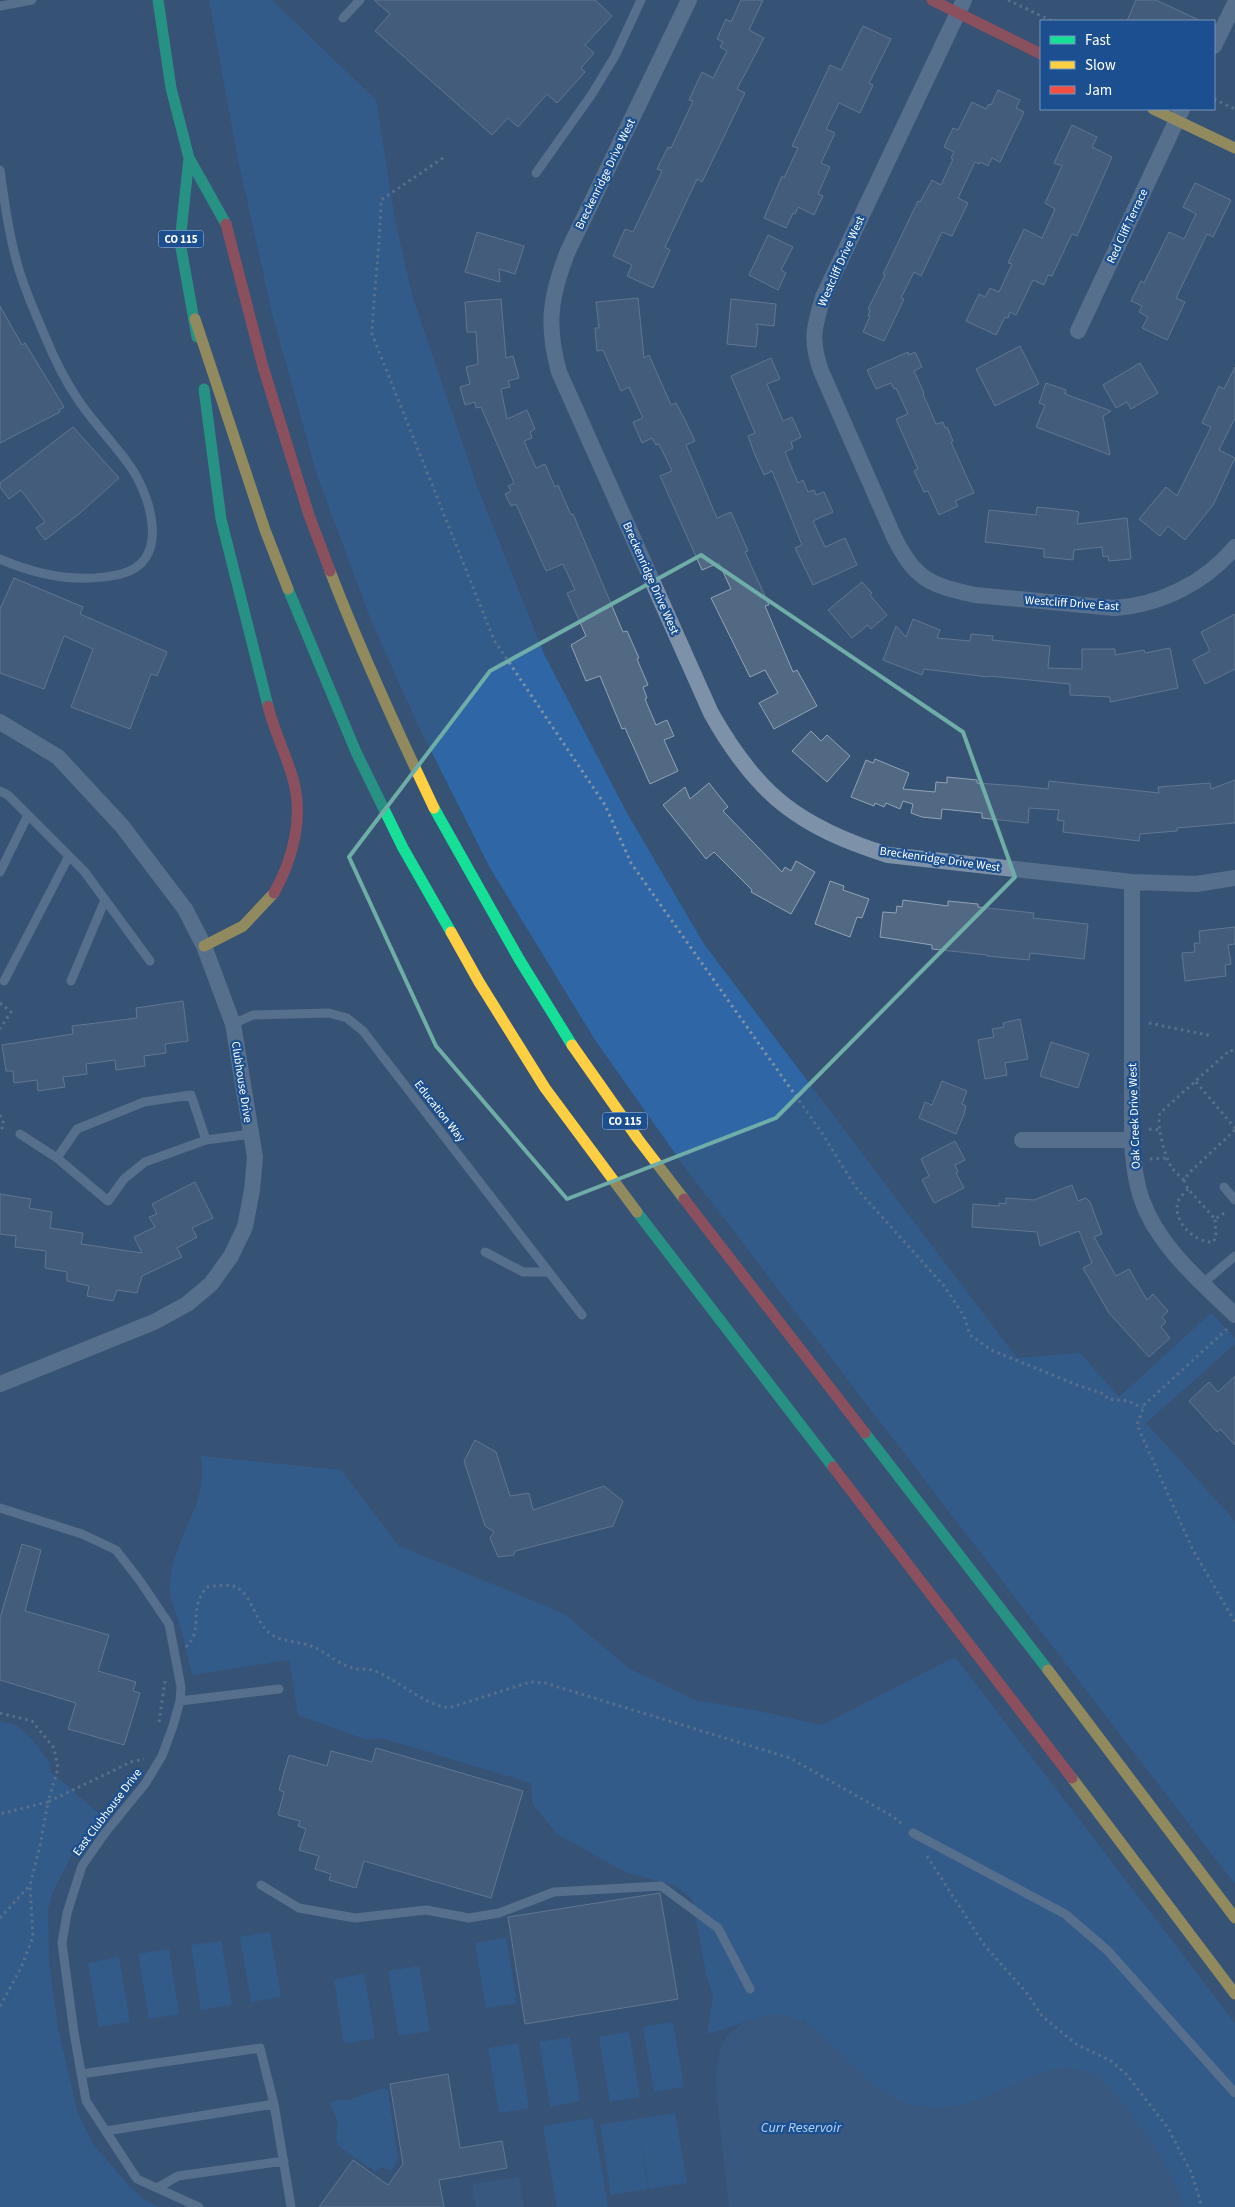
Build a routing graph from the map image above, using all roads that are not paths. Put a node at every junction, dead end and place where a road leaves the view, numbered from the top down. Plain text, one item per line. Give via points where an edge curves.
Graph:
1 (32, 0) edge
2 (158, 0) edge
3 (360, 0) edge
4 (641, 0) edge
5 (689, 0) edge
6 (932, 0) edge
7 (1235, 3) edge
8 (0, 6) edge
9 (961, 6) edge
10 (344, 18) dead end
11 (1215, 44) edge
12 (1040, 53) edge
13 (1157, 110) edge
14 (1180, 115) edge
15 (1235, 148) edge
16 (189, 158) junction
17 (0, 170) edge
18 (536, 173) dead end
19 (195, 319) junction
20 (1078, 331) dead end
21 (1235, 547) edge
22 (0, 559) edge
23 (922, 578) joint
24 (0, 722) edge
25 (0, 791) edge
26 (28, 816) junction
27 (69, 856) junction
28 (0, 872) edge
29 (1235, 878) edge
30 (1132, 882) junction
31 (105, 900) junction
32 (204, 946) junction
33 (150, 961) dead end
34 (4, 980) dead end
35 (71, 981) dead end
36 (233, 1024) junction
37 (20, 1134) dead end
38 (251, 1134) junction
39 (206, 1140) junction
40 (1022, 1140) dead end
41 (1132, 1140) junction
42 (56, 1158) junction
43 (1224, 1187) dead end
44 (1235, 1200) edge
45 (485, 1252) dead end
46 (1235, 1256) edge
47 (549, 1272) junction
48 (1202, 1284) junction
49 (582, 1315) dead end
50 (1232, 1322) edge
51 (0, 1384) edge
52 (0, 1508) edge
53 (279, 1689) dead end
54 (180, 1701) junction
55 (913, 1833) road end
56 (261, 1885) dead end
57 (1235, 1918) edge
58 (750, 1989) dead end
59 (1235, 1994) edge
60 (81, 2074) junction
61 (1235, 2093) edge
62 (274, 2104) junction
63 (106, 2131) junction
64 (284, 2161) junction
65 (157, 2188) junction
66 (199, 2207) edge
67 (292, 2207) edge

1 - 8 lane
2 - 16 main road, CO 115 via 171,88
3 - 10 lane
4 - 18 lane via 615,56 592,94
5 - 30 street, Breckenridge Drive West via 568,251 556,280 551,332 559,372 711,713 743,764 765,789 791,811 857,845 888,855
6 - 9 main road
7 - 11 street
9 - 12 main road
9 - 23 street, Westcliff Drive West via 823,297 813,336 822,371 894,537
13 - 14 main road
14 - 15 main road
14 - 20 street, Red Cliff Terrace
16 - 19 main road, CO 115 via 180,242
16 - 57 main road, CO 115 via 227,226 263,367 294,468 352,628 444,827 519,959 583,1063 638,1139
17 - 22 lane via 16,262 44,335 78,400 132,470 143,491 151,519 153,544 148,556 129,572 82,579 25,570
19 - 32 main road via 221,519 269,710 293,780 298,809 286,872 270,899 243,926
19 - 59 main road, CO 115 via 265,530 310,645 356,752 403,848 479,982 545,1088 602,1166
21 - 23 street, Westcliff Drive East via 1215,567 1181,590 1134,607 974,595
24 - 32 street, Clubhouse Drive via 58,757 116,819 185,910
25 - 26 lane
26 - 27 lane
26 - 28 lane
27 - 31 lane
27 - 34 lane
29 - 30 street, Breckenridge Drive West via 1196,884
30 - 41 street, Oak Creek Drive West
31 - 33 lane
31 - 35 lane
32 - 36 street, Clubhouse Drive
36 - 38 street, Clubhouse Drive
36 - 47 lane, Education Way via 254,1015 329,1013 347,1018 363,1031
37 - 42 lane
38 - 39 lane
38 - 51 street, Clubhouse Drive via 255,1157 245,1227 231,1256 211,1284 186,1304 154,1322
39 - 42 lane via 145,1162 124,1179 108,1201
39 - 42 lane via 191,1095 144,1102 77,1129
40 - 41 street
41 - 48 street, Oak Creek Drive West via 1137,1179 1150,1218 1171,1249
43 - 44 lane
45 - 47 lane via 523,1272
46 - 48 lane
47 - 49 lane, Education Way
48 - 50 street, Oak Creek Drive West
52 - 54 lane, East Clubhouse Drive via 82,1534 116,1550 169,1624 181,1687
53 - 54 lane
54 - 60 lane, East Clubhouse Drive via 162,1756 145,1784 82,1866 67,1913 62,1943
55 - 61 lane via 1065,1914 1107,1950
56 - 58 lane via 299,1908 355,1918 426,1910 469,1918 499,1913 554,1892 661,1886 718,1928
60 - 62 lane via 260,2048
60 - 63 lane, East Clubhouse Drive via 86,2101
62 - 63 lane
62 - 64 lane
63 - 65 lane, East Clubhouse Drive via 137,2179
64 - 65 lane via 178,2176
64 - 67 lane
65 - 66 lane, East Clubhouse Drive

